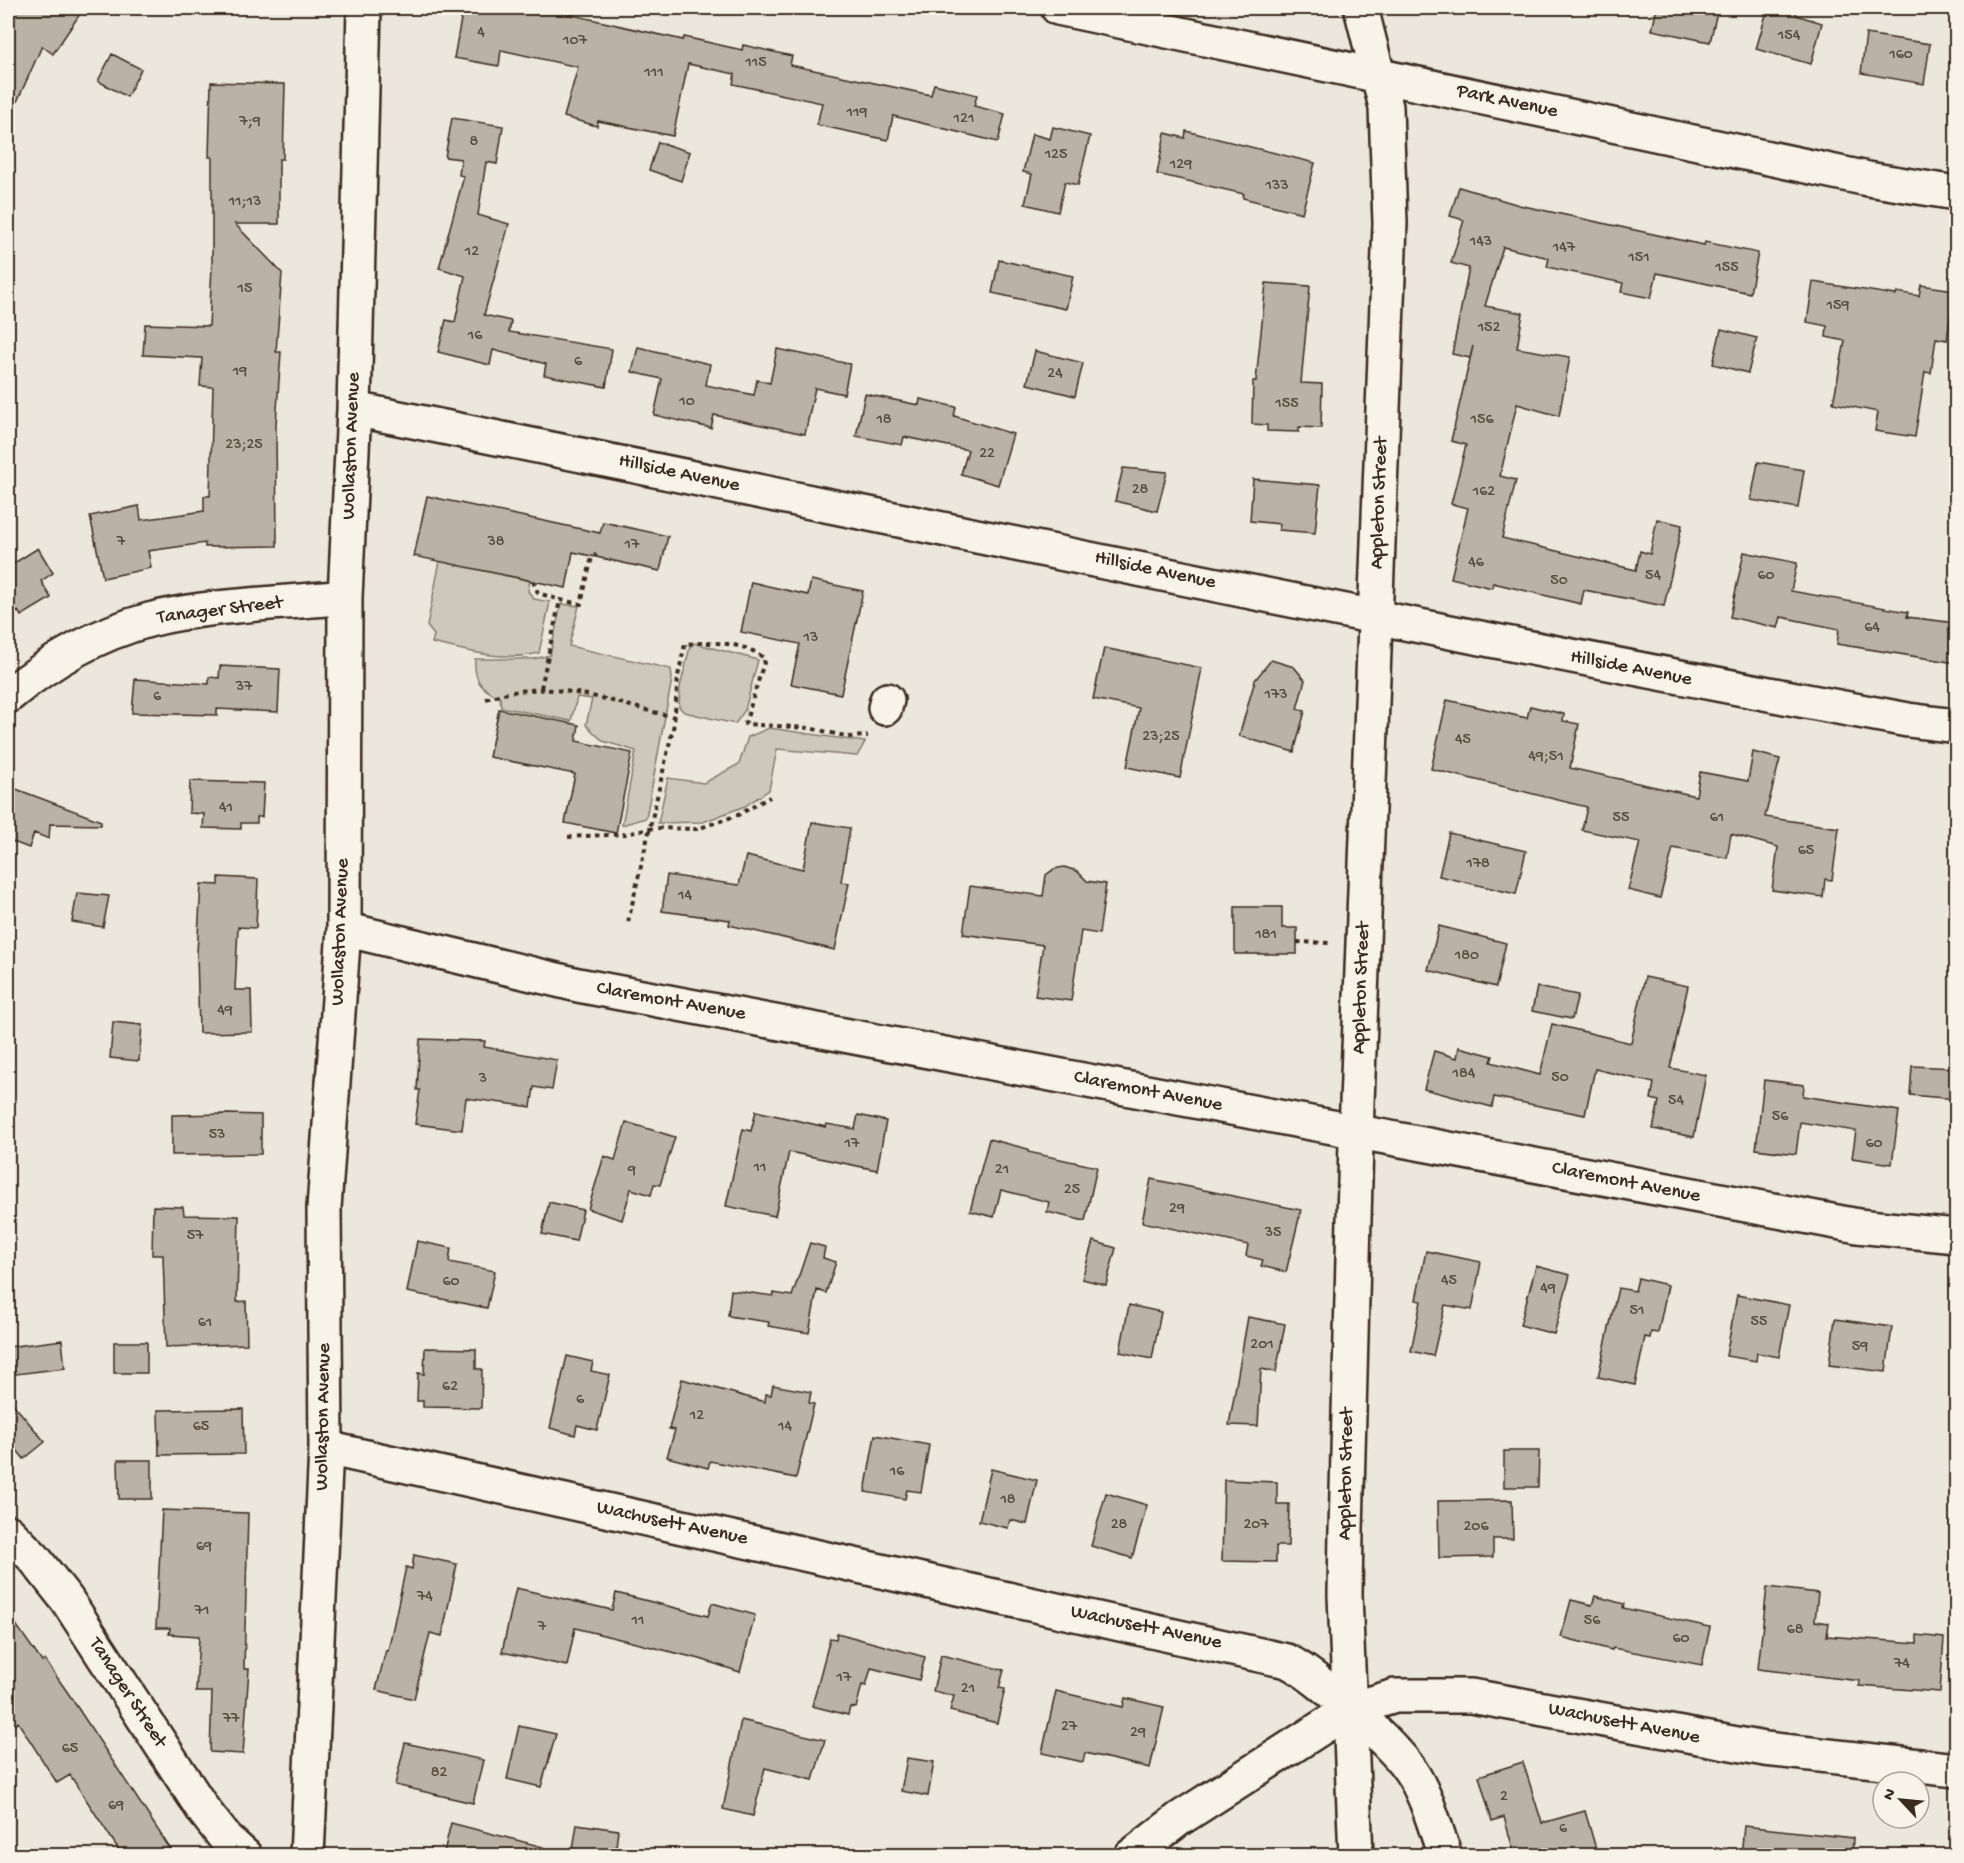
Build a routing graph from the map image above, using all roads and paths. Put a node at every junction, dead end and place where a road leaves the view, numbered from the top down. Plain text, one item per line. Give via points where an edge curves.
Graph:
1 (364, 8) edge
2 (1058, 8) edge
3 (1361, 8) edge
4 (1380, 74) junction
5 (1956, 194) edge
6 (354, 409) junction
7 (596, 554) dead end
8 (533, 581) dead end
9 (345, 597) junction
10 (560, 600) junction
11 (1375, 618) junction
12 (541, 688) junction
13 (8, 696) edge
14 (486, 699) dead end
15 (881, 715) dead end
16 (675, 717) junction
17 (1956, 726) edge
18 (770, 797) dead end
19 (649, 830) junction
20 (568, 837) dead end
21 (628, 922) dead end
22 (344, 929) junction
23 (1297, 942) dead end
24 (1332, 943) dead end
25 (1357, 1132) junction
26 (1956, 1236) edge
27 (326, 1448) junction
28 (8, 1532) edge
29 (1349, 1710) junction
30 (1956, 1770) edge
31 (245, 1856) edge
32 (307, 1856) edge
33 (1131, 1856) edge
34 (1356, 1856) edge
35 (1445, 1856) edge

1 - 6 street, Wollaston Avenue
2 - 4 street, Park Avenue
3 - 4 street, Appleton Street
4 - 5 street, Park Avenue
4 - 11 street, Appleton Street via 1389,148 1389,223
6 - 9 street, Wollaston Avenue
6 - 11 street, Hillside Avenue
7 - 10 path via 582,604
8 - 10 path via 538,593
9 - 13 street, Tanager Street via 189,612 147,621 69,652
9 - 22 street, Wollaston Avenue
10 - 12 path
11 - 17 street, Hillside Avenue via 1885,716
11 - 25 street, Appleton Street
12 - 14 path
12 - 16 path via 577,692
15 - 16 path via 850,737 809,728 745,724 765,659 756,651 713,642 685,644
16 - 19 path
18 - 19 path via 738,815 697,829
19 - 20 path
19 - 21 path
22 - 25 street, Claremont Avenue via 578,985
22 - 27 street, Wollaston Avenue via 324,1208
23 - 24 path
25 - 26 street, Claremont Avenue via 1858,1226
25 - 29 street, Appleton Street via 1346,1530
27 - 29 street, Wachusett Avenue via 1278,1658 1305,1671
27 - 32 street, Wollaston Avenue
28 - 31 street, Tanager Street via 67,1600 204,1811
29 - 30 street, Wachusett Avenue via 1395,1696 1471,1696 1765,1749
29 - 33 street via 1179,1819
29 - 34 street, Appleton Street
29 - 35 street via 1409,1769

